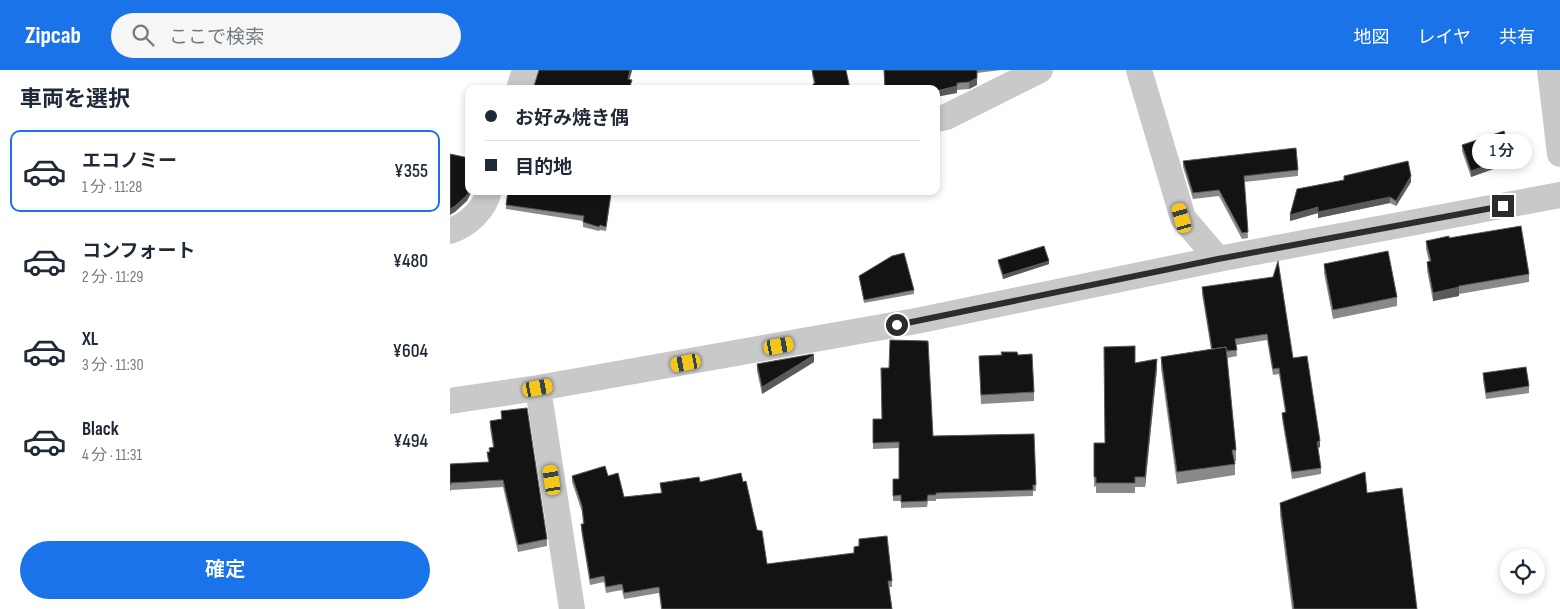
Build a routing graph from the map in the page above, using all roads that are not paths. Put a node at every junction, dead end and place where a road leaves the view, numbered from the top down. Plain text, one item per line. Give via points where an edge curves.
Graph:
1 (525, 70) edge
2 (1040, 70) edge
3 (1139, 70) edge
4 (1550, 70) edge
5 (520, 85) edge
6 (940, 118) edge
7 (1560, 154) edge
8 (488, 195) edge
9 (1560, 195) edge
10 (450, 231) edge
11 (1218, 259) junction
12 (538, 388) junction
13 (450, 401) edge
14 (572, 609) edge

1 - 5 street
2 - 6 street
3 - 11 street via 1182,218
4 - 7 street
8 - 10 street via 471,220
9 - 11 street
11 - 12 street via 916,321
12 - 13 street
12 - 14 street

